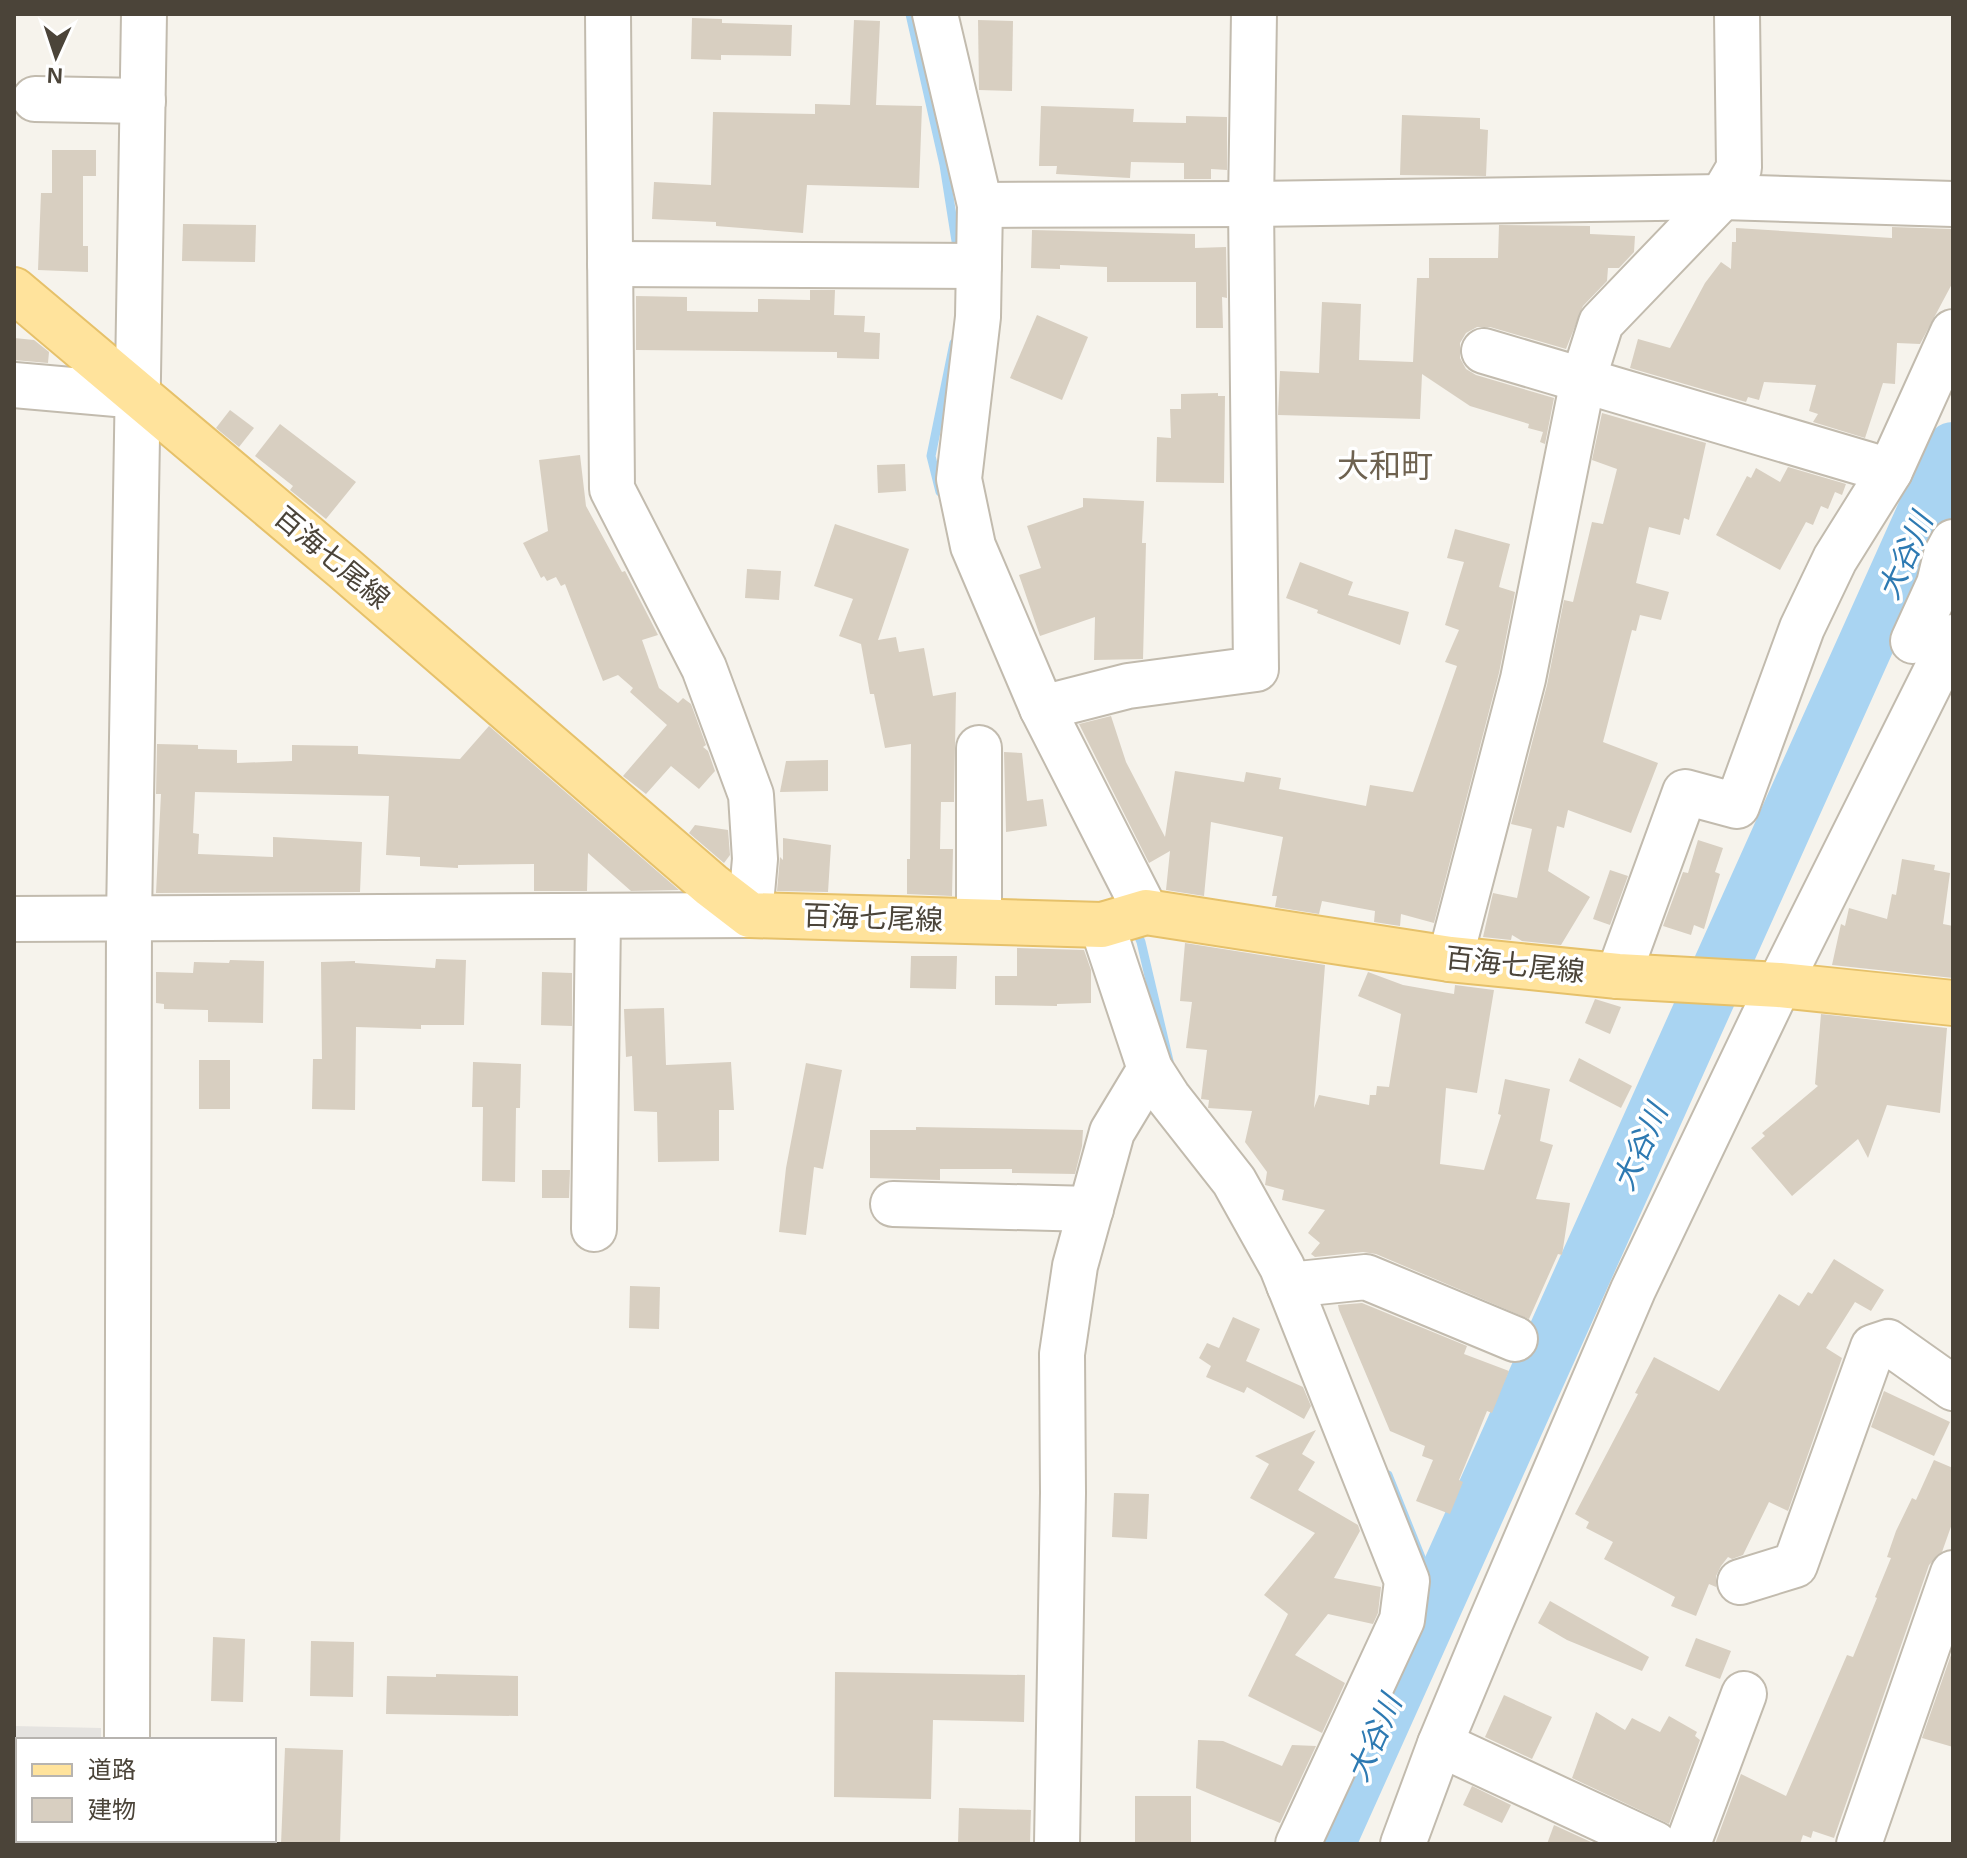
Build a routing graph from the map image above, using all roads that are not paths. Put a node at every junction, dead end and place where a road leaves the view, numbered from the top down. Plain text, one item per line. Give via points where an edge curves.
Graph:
1 (144, 14) edge
2 (608, 14) edge
3 (935, 14) edge
4 (1254, 14) edge
5 (1737, 14) edge
6 (35, 99) dead end
7 (143, 101) junction
8 (1722, 197) junction
9 (1251, 204) junction
10 (1953, 204) edge
11 (980, 205) junction
12 (610, 264) junction
13 (979, 266) junction
14 (14, 290) edge
15 (1953, 332) edge
16 (1484, 351) dead end
17 (1583, 380) junction
18 (14, 385) edge
19 (139, 396) junction
20 (1890, 471) junction
21 (1953, 542) edge
22 (1933, 639) edge
23 (1042, 708) junction
24 (979, 748) dead end
25 (750, 915) junction
26 (598, 917) junction
27 (1126, 918) junction
28 (14, 919) edge
29 (129, 919) junction
30 (979, 921) junction
31 (1450, 959) junction
32 (1618, 976) junction
33 (1762, 984) junction
34 (1953, 1003) edge
35 (1150, 1069) junction
36 (893, 1204) dead end
37 (1091, 1209) junction
38 (594, 1229) dead end
39 (1289, 1285) junction
40 (1515, 1339) dead end
41 (1953, 1388) edge
42 (1740, 1582) dead end
43 (1948, 1600) edge
44 (1744, 1694) dead end
45 (127, 1738) edge
46 (1440, 1744) junction
47 (1057, 1844) edge
48 (1298, 1844) edge
49 (1403, 1844) edge
50 (1655, 1844) edge
51 (1688, 1844) edge
52 (1859, 1844) edge

1 - 7 street
2 - 12 street
3 - 11 street
4 - 9 street
5 - 8 street via 1739,168
6 - 7 street
7 - 19 street
8 - 9 street
8 - 10 street
8 - 17 street via 1601,323
9 - 11 street
9 - 23 street via 1256,669 1128,686
11 - 13 street
12 - 13 street
12 - 25 street via 612,489 704,668 751,795 755,859
13 - 23 street via 959,479 973,546
14 - 19 main road, 百海七尾線
15 - 20 street
16 - 17 street
17 - 20 street
17 - 31 street via 1523,679
18 - 19 street
19 - 25 main road, 百海七尾線
19 - 29 street
20 - 32 street via 1835,559 1802,628 1737,806 1685,792
21 - 22 street via 1939,584
22 - 33 street
23 - 27 street
24 - 30 street
25 - 26 street
25 - 30 main road, 百海七尾線
26 - 29 street
26 - 38 street
27 - 30 main road, 百海七尾線
27 - 31 main road, 百海七尾線
27 - 35 street
28 - 29 street
29 - 45 street
31 - 32 main road, 百海七尾線
32 - 33 main road, 百海七尾線
33 - 34 main road, 百海七尾線
33 - 46 street
35 - 37 street via 1112,1132
35 - 39 street via 1234,1181
36 - 37 street
37 - 47 street via 1075,1266 1062,1354
39 - 40 street via 1366,1277
39 - 48 street via 1407,1581 1402,1620
41 - 42 street via 1888,1342 1873,1347 1795,1565
43 - 52 street
44 - 51 street
46 - 49 street
46 - 50 street

